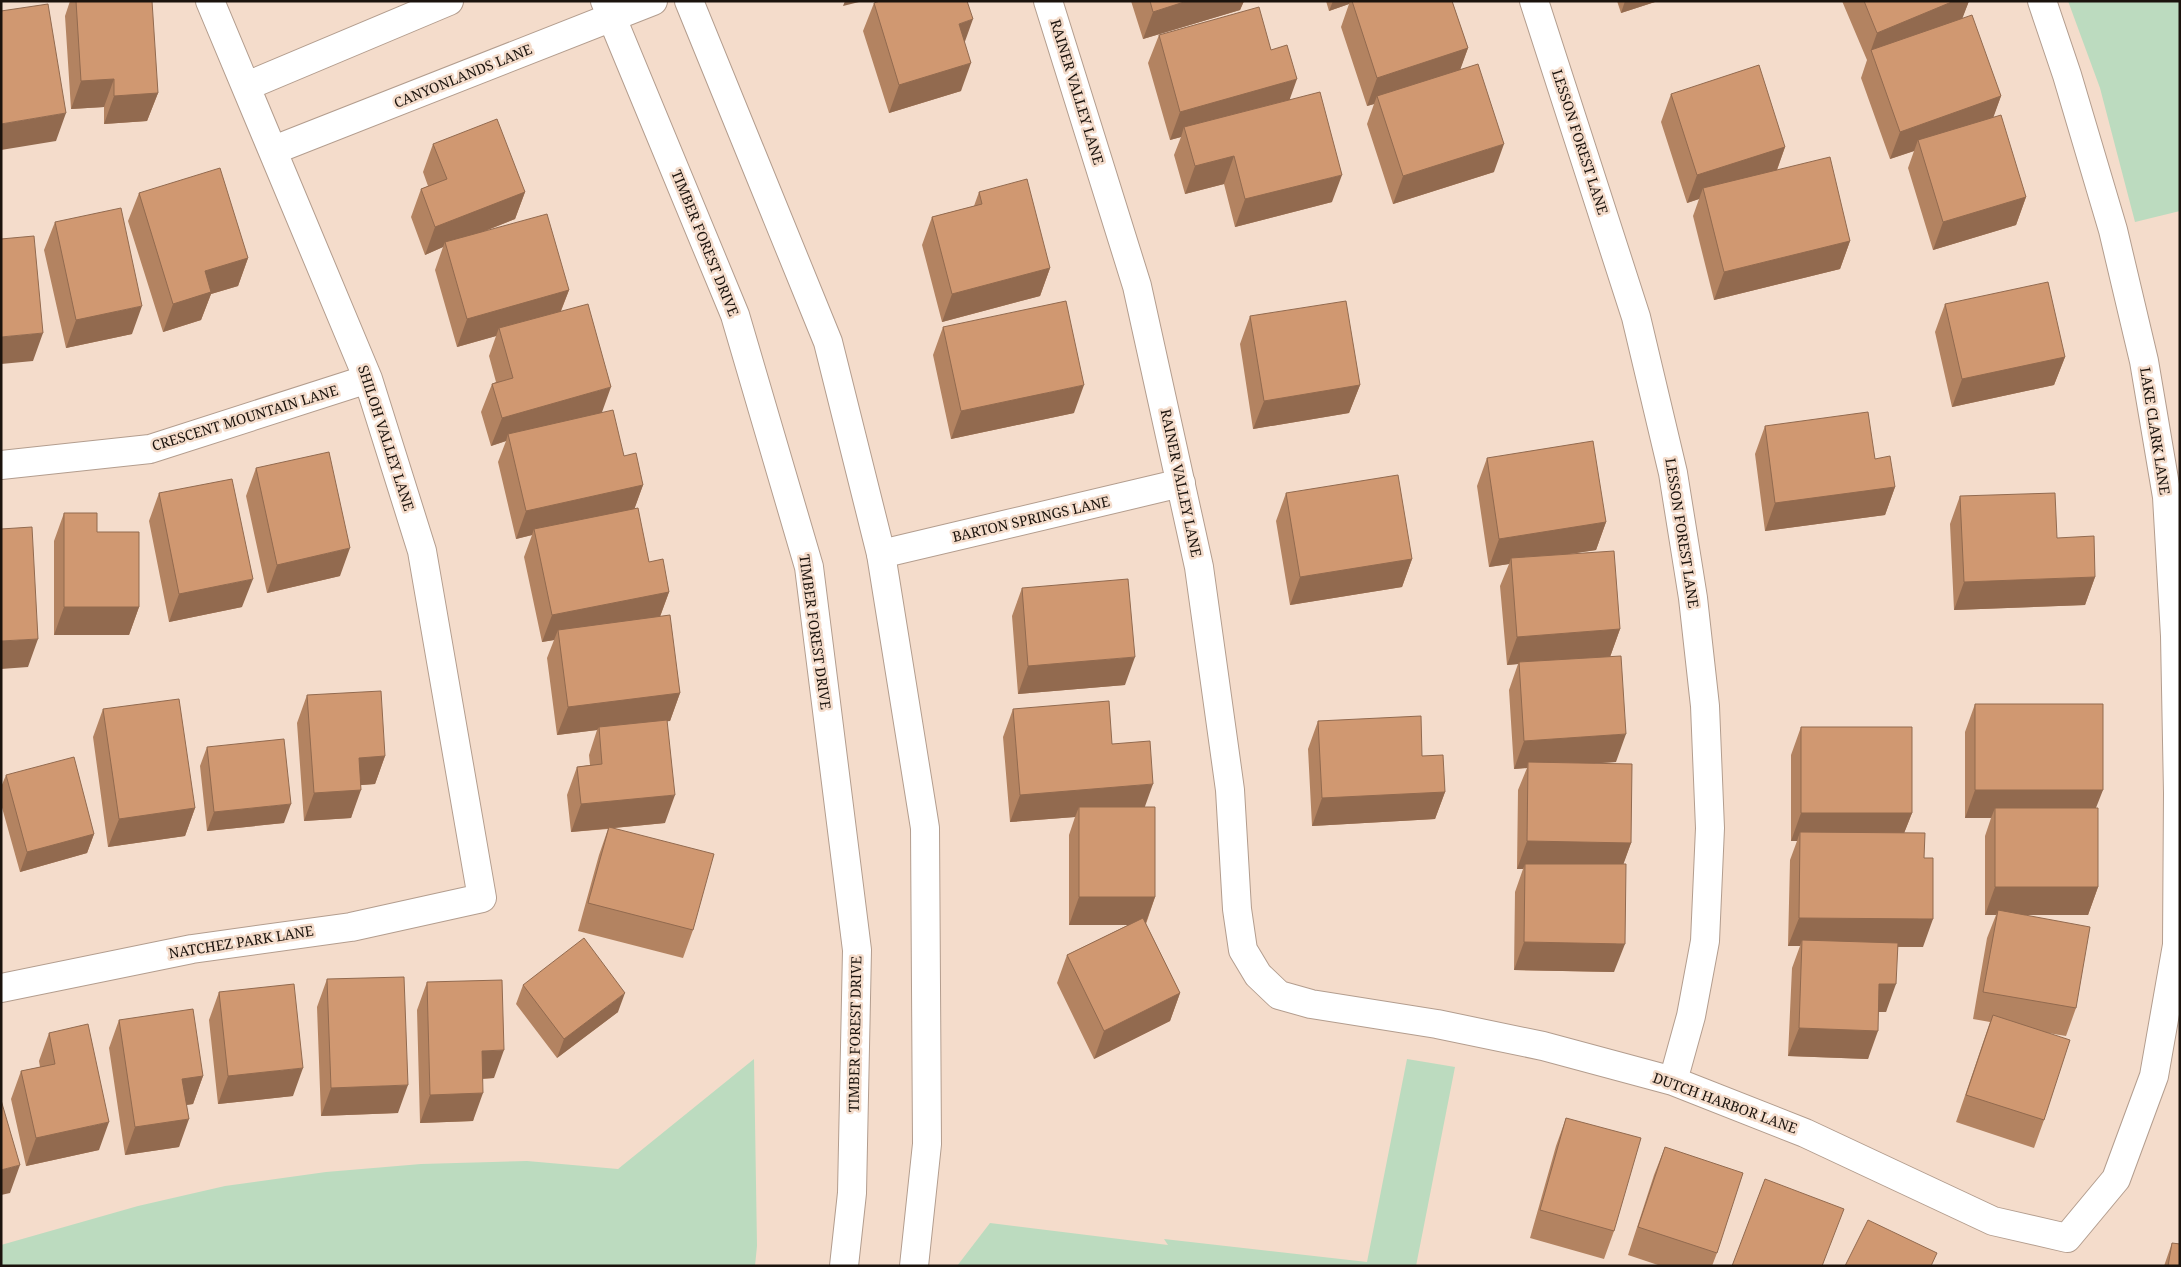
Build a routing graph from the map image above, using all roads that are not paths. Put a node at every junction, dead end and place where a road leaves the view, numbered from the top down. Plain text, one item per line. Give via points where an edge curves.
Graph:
1 (210, 1) edge
2 (449, 1) edge
3 (653, 1) edge
4 (690, 1) edge
5 (1048, 1) edge
6 (1534, 1) edge
7 (2042, 1) edge
8 (609, 9) edge
9 (247, 86) junction
10 (274, 150) junction
11 (368, 380) junction
12 (1, 465) edge
13 (1181, 483) junction
14 (881, 554) junction
15 (2179, 793) edge
16 (482, 898) joint
17 (1258, 975) joint
18 (1, 988) edge
19 (1674, 1081) junction
20 (2067, 1238) joint
21 (844, 1266) edge
22 (914, 1266) edge

1 - 9 street, SHILOH VALLEY LANE
2 - 9 street
3 - 8 street, CANYONLANDS LANE
4 - 14 street via 828,342
5 - 13 street, RAINER VALLEY LANE via 1137,286
6 - 19 street, LESSON FOREST LANE via 1636,317 1674,473 1693,598 1705,706 1710,837 1705,941 1691,1016
7 - 15 street, LAKE CLARK LANE via 2113,230 2144,361 2167,497
8 - 10 street, CANYONLANDS LANE
8 - 21 street, TIMBER FOREST DRIVE via 735,315 809,567 857,950 852,1193
9 - 10 street, SHILOH VALLEY LANE
10 - 11 street, SHILOH VALLEY LANE
11 - 12 street, CRESCENT MOUNTAIN LANE via 150,448
11 - 16 street, SHILOH VALLEY LANE via 422,551
13 - 14 street, BARTON SPRINGS LANE
13 - 17 street, RAINER VALLEY LANE via 1199,567 1230,790 1237,909 1243,950
14 - 22 street via 925,828 927,1144
15 - 20 street, LAKE CLARK LANE via 2177,945 2154,1076 2116,1180
16 - 18 street, NATCHEZ PARK LANE via 350,927 192,948
17 - 19 street, DUTCH HARBOR LANE via 1279,995 1312,1004 1436,1024 1543,1046
19 - 20 street, DUTCH HARBOR LANE via 1805,1133 1993,1221

